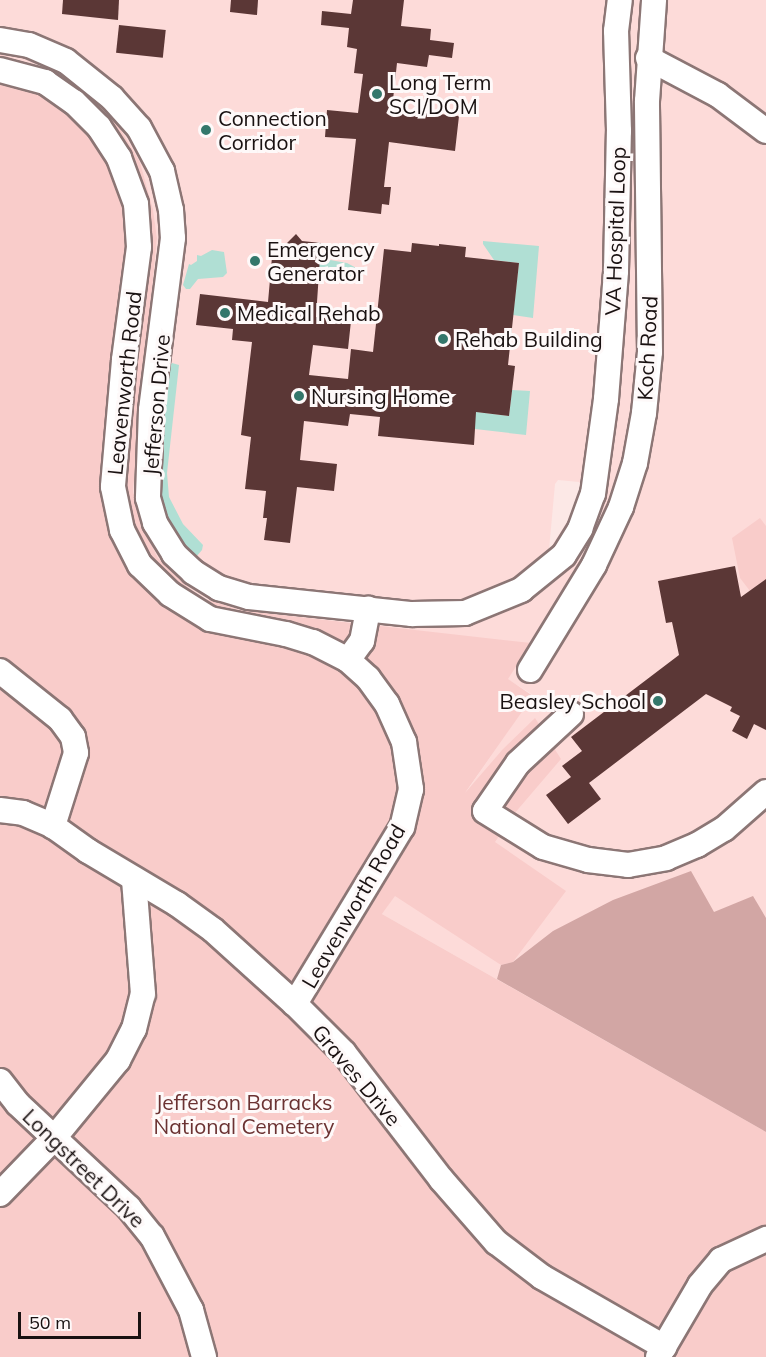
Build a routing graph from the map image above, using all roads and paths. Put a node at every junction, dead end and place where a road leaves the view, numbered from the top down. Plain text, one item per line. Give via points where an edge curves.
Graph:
1 (620, 0) edge
2 (654, 0) edge
3 (0, 40) edge
4 (648, 57) junction
5 (0, 70) edge
6 (766, 130) edge
7 (368, 609) junction
8 (465, 613) joint
9 (348, 660) junction
10 (530, 670) dead end
11 (0, 671) edge
12 (571, 714) dead end
13 (766, 792) edge
14 (0, 810) edge
15 (53, 826) junction
16 (134, 879) junction
17 (295, 1004) junction
18 (0, 1081) edge
19 (54, 1138) junction
20 (0, 1194) edge
21 (766, 1239) edge
22 (661, 1352) edge
23 (204, 1357) edge

1 - 8 street, VA Hospital Loop via 616,32 616,271 606,399 593,494 564,555 521,590
2 - 4 street, Koch Road
3 - 7 street, Jefferson Drive via 29,45 66,62 112,98 139,128 162,171 173,238 149,440 148,498 155,524 174,554 219,588 249,597
4 - 6 street via 718,96
4 - 10 street, Koch Road via 650,352 635,463 621,507 594,566
5 - 9 street, Leavenworth Road via 45,82 74,102 99,127 119,158 136,204 139,247 113,487 122,530 140,565 170,594 210,619 295,636
7 - 8 street, Jefferson Drive via 412,614
7 - 9 street via 362,641
9 - 17 street, Leavenworth Road via 368,678 387,704 404,742 411,789 402,827
11 - 15 street via 60,719 73,737 75,753
12 - 13 street via 518,763 485,810 543,847 588,860 628,865 666,858 724,829
14 - 15 street, Graves Drive via 23,813
15 - 16 street, Graves Drive
16 - 17 street, Graves Drive via 213,930
16 - 19 street via 143,994 134,1029 118,1059
17 - 22 street, Graves Drive via 344,1053 495,1242 542,1277
18 - 19 street, Longstreet Drive
19 - 20 street
19 - 23 street, Longstreet Drive via 129,1208 152,1236 191,1310
21 - 22 street via 722,1260 700,1285

